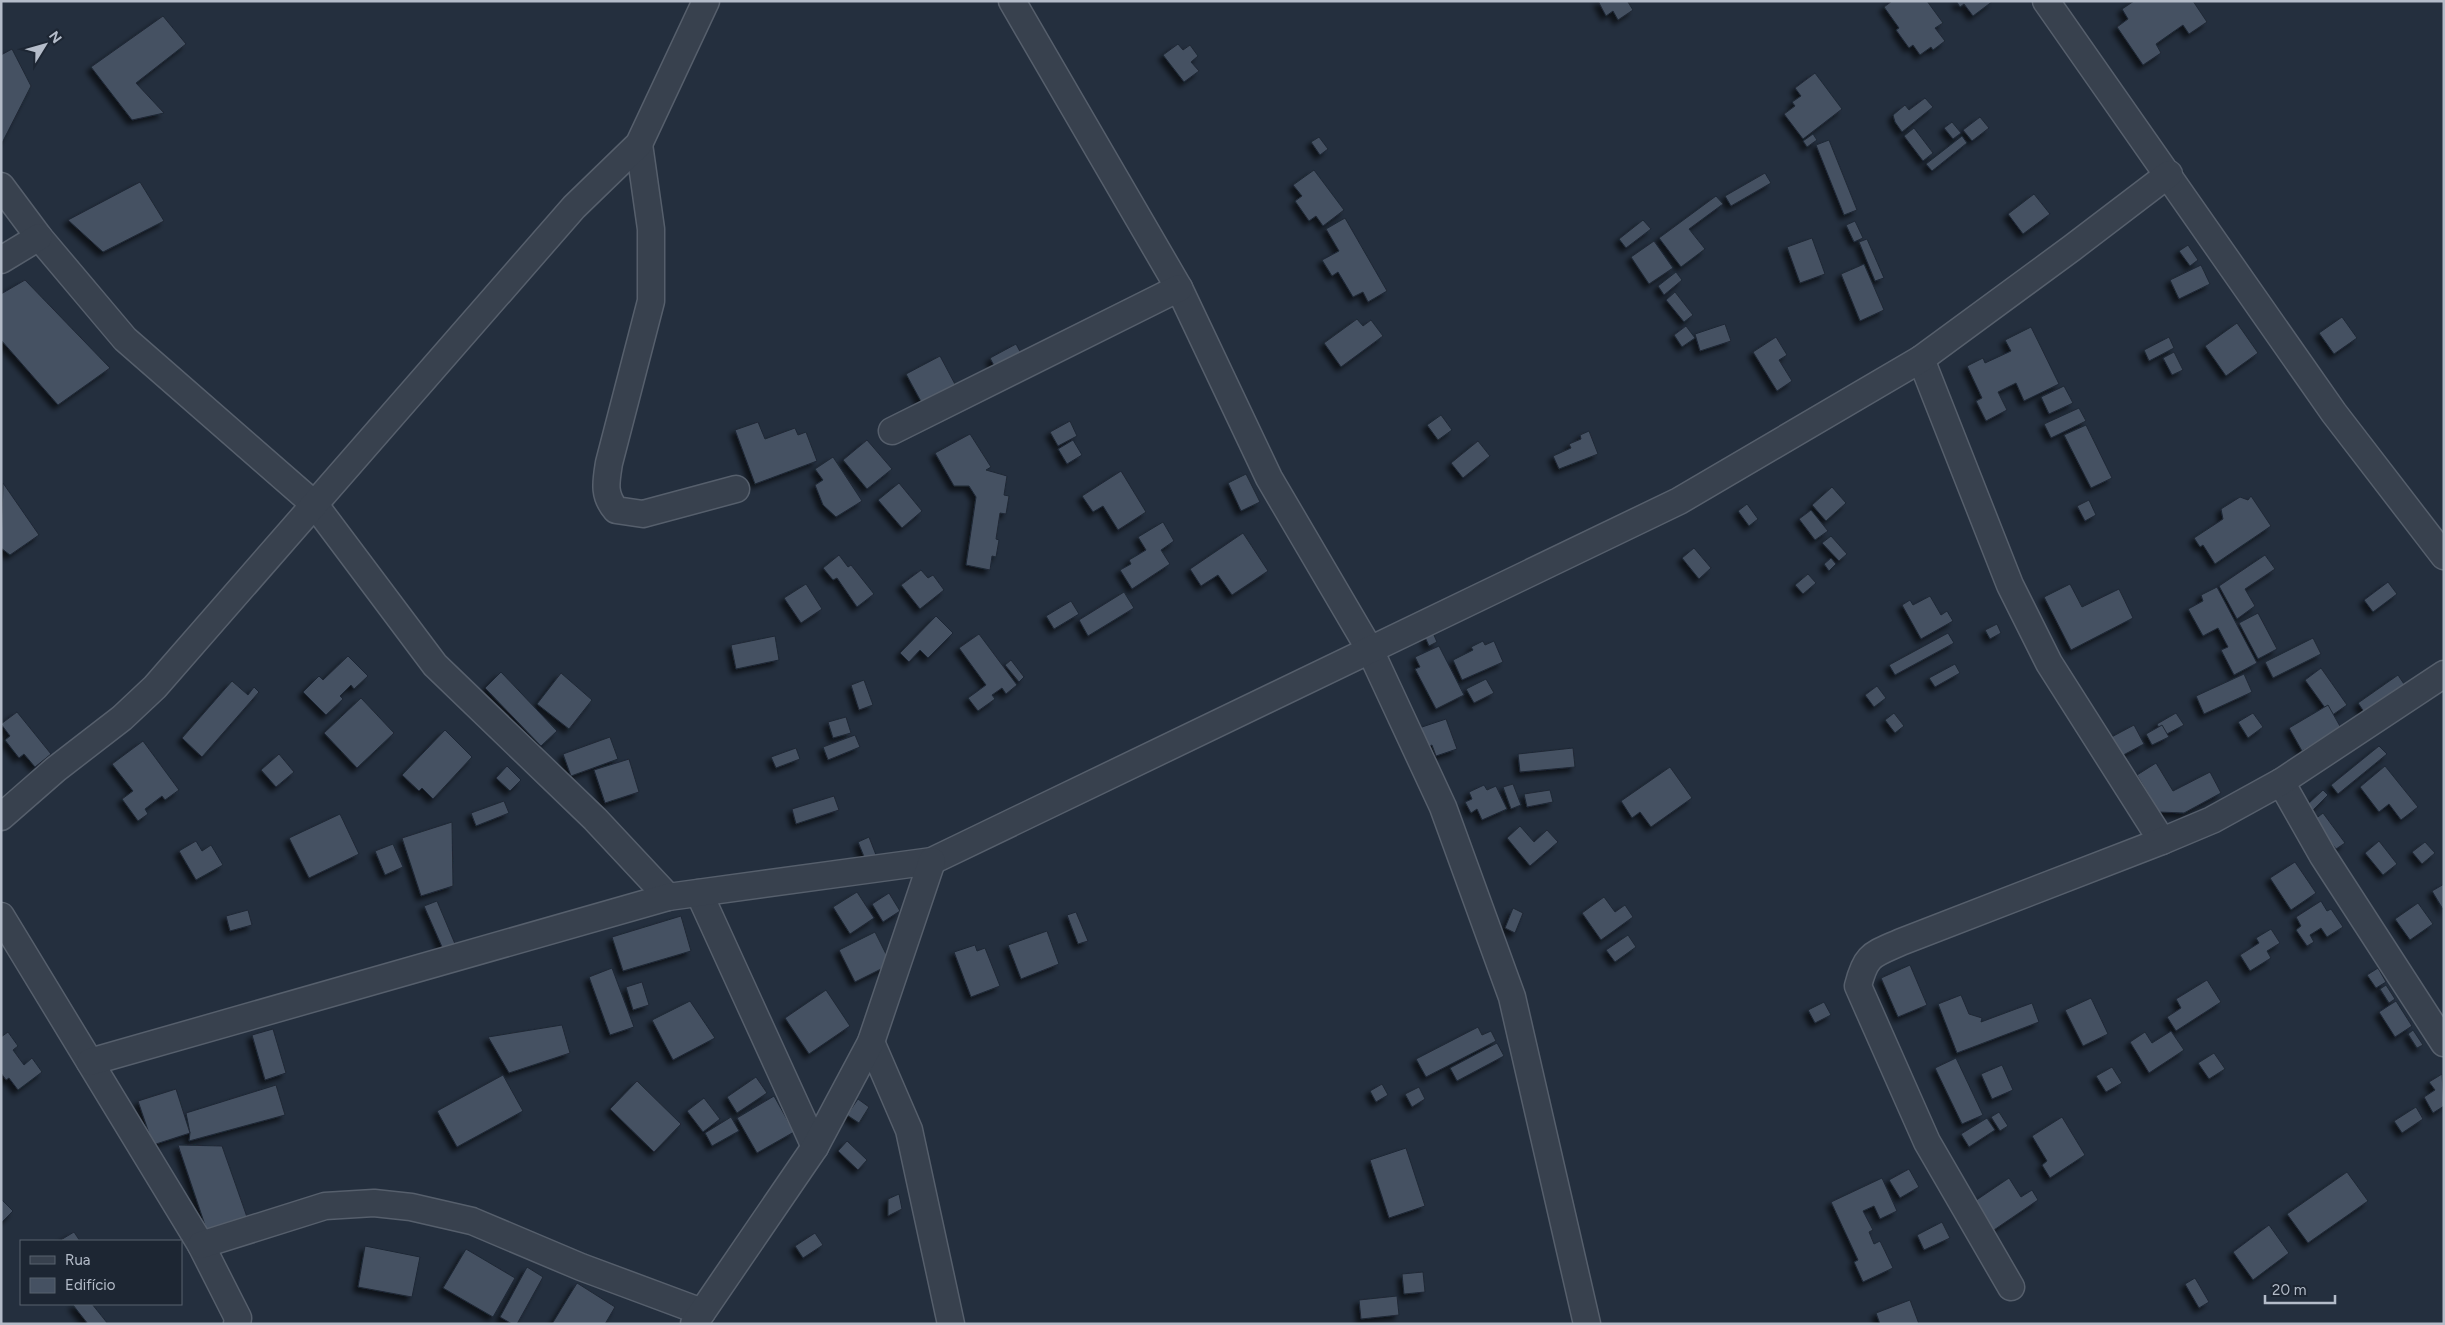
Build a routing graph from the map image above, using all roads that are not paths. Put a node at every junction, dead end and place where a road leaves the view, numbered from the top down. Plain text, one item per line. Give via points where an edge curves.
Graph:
1 (706, 1) edge
2 (1012, 1) edge
3 (2046, 1) edge
4 (639, 144) junction
5 (2169, 174) junction
6 (1, 186) edge
7 (39, 237) junction
8 (1, 260) edge
9 (1179, 288) junction
10 (1921, 359) junction
11 (892, 431) dead end
12 (736, 489) dead end
13 (315, 505) junction
14 (2444, 556) edge
15 (1370, 650) junction
16 (2444, 674) edge
17 (2281, 782) junction
18 (3, 812) edge
19 (2162, 841) junction
20 (932, 861) junction
21 (699, 893) junction
22 (668, 897) junction
23 (1, 916) edge
24 (871, 1042) junction
25 (2444, 1043) edge
26 (90, 1062) junction
27 (815, 1147) junction
28 (201, 1245) junction
29 (2011, 1287) dead end
30 (698, 1318) edge
31 (238, 1324) edge
32 (951, 1324) edge
33 (1587, 1324) edge

1 - 4 street
2 - 9 street
3 - 5 street
4 - 12 street via 651,228 651,301 605,490 616,510 643,514
4 - 13 street via 574,207
5 - 10 street
5 - 14 street via 2334,413
6 - 7 street
7 - 8 street
7 - 13 street via 126,339
9 - 11 street
9 - 15 street via 1269,478
10 - 15 street via 1680,501
10 - 19 street via 2010,585 2049,663
13 - 18 street via 155,687 122,718
13 - 22 street via 435,666 595,819
15 - 20 street
15 - 33 street via 1443,807 1512,997
16 - 17 street
17 - 19 street via 2212,820
17 - 25 street via 2323,856
19 - 29 street via 1900,942 1876,953 1864,964 1858,986 1928,1142
20 - 21 street
20 - 24 street
21 - 22 street
21 - 27 street
22 - 26 street
23 - 26 street
24 - 27 street
24 - 32 street via 909,1130
26 - 28 street
27 - 30 street
28 - 30 street via 325,1206 374,1203 411,1207 472,1221
28 - 31 street via 238,1318

